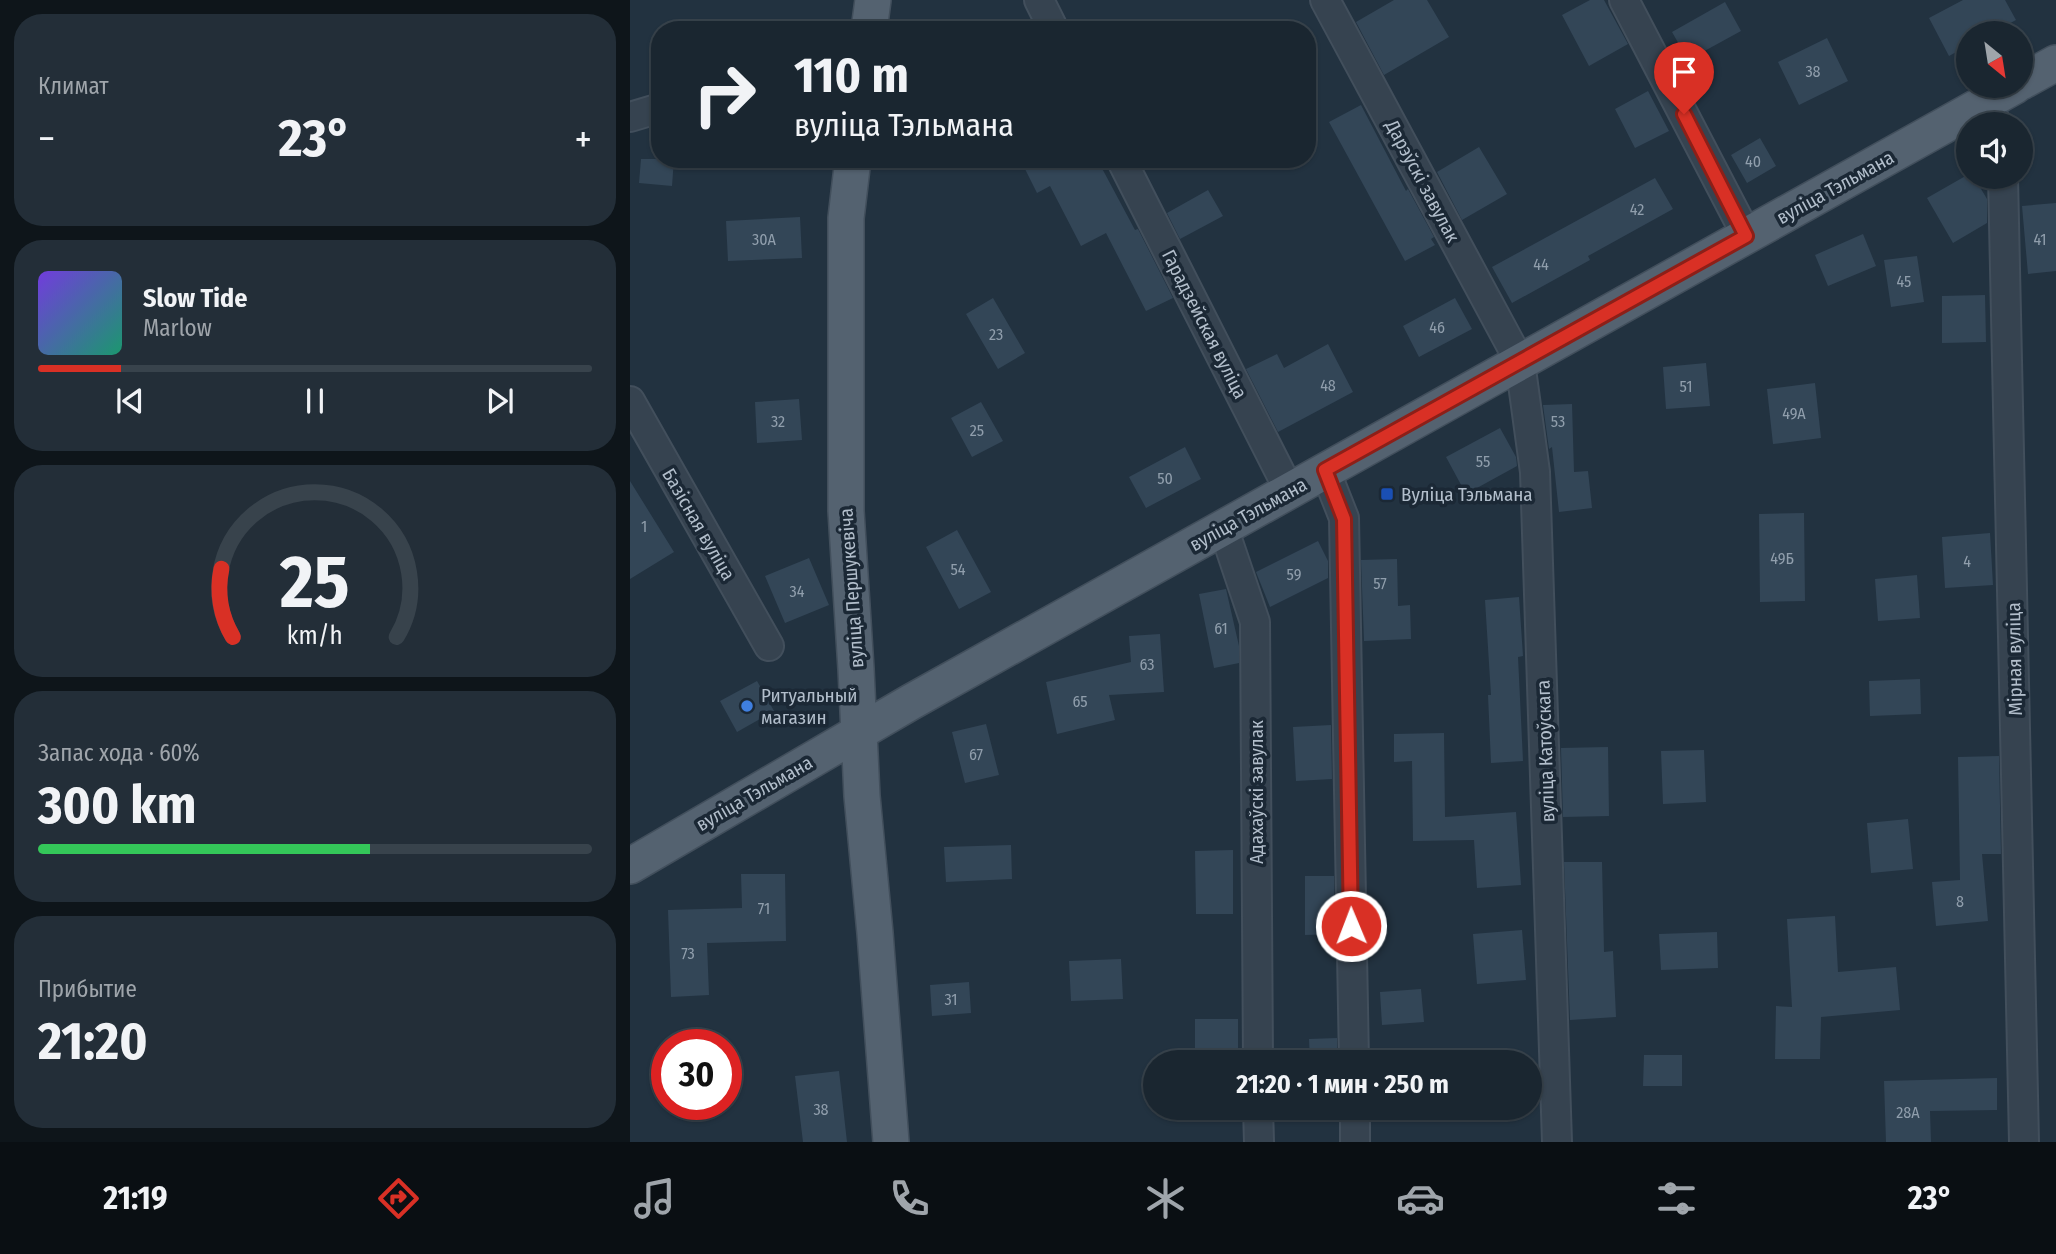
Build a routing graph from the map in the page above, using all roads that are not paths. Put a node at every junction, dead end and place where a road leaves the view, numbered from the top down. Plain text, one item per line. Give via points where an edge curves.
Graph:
1 (873, 0) edge
2 (1039, 0) edge
3 (1325, 0) edge
4 (1623, 0) edge
5 (870, 21) edge
6 (1050, 21) edge
7 (2056, 63) edge
8 (2034, 75) edge
9 (1999, 104) edge
10 (651, 111) edge
11 (630, 117) edge
12 (852, 168) edge
13 (1126, 168) edge
14 (2003, 189) edge
15 (1746, 236) junction
16 (1520, 362) junction
17 (630, 401) edge
18 (1325, 470) junction
19 (1289, 490) junction
20 (1223, 527) junction
21 (769, 646) dead end
22 (859, 732) junction
23 (630, 866) edge
24 (1258, 1050) edge
25 (1354, 1050) edge
26 (1258, 1120) edge
27 (1354, 1120) edge
28 (891, 1142) edge
29 (1259, 1142) edge
30 (1355, 1142) edge
31 (1557, 1142) edge
32 (2024, 1142) edge

1 - 5 main road
2 - 6 street
3 - 16 street, Дарэўскі завулак
4 - 15 street
7 - 8 main road
9 - 15 main road, вуліца Тэльмана
10 - 11 street
12 - 22 main road, вуліца Першукевіча via 846,218 846,511
13 - 19 street, Гарадзейская вуліца
14 - 32 street, Мірная вуліца
15 - 16 main road, вуліца Тэльмана
16 - 18 main road, вуліца Тэльмана
16 - 31 street, вуліца Катоўскага via 1535,472
17 - 21 street, Базісная вуліца
18 - 19 main road, вуліца Тэльмана
18 - 25 street via 1344,519
19 - 20 main road, вуліца Тэльмана
20 - 22 main road, вуліца Тэльмана
20 - 24 street, Адахаўскі завулак via 1255,622
22 - 23 main road, вуліца Тэльмана
22 - 28 main road, вуліца Першукевіча
26 - 29 street
27 - 30 street

